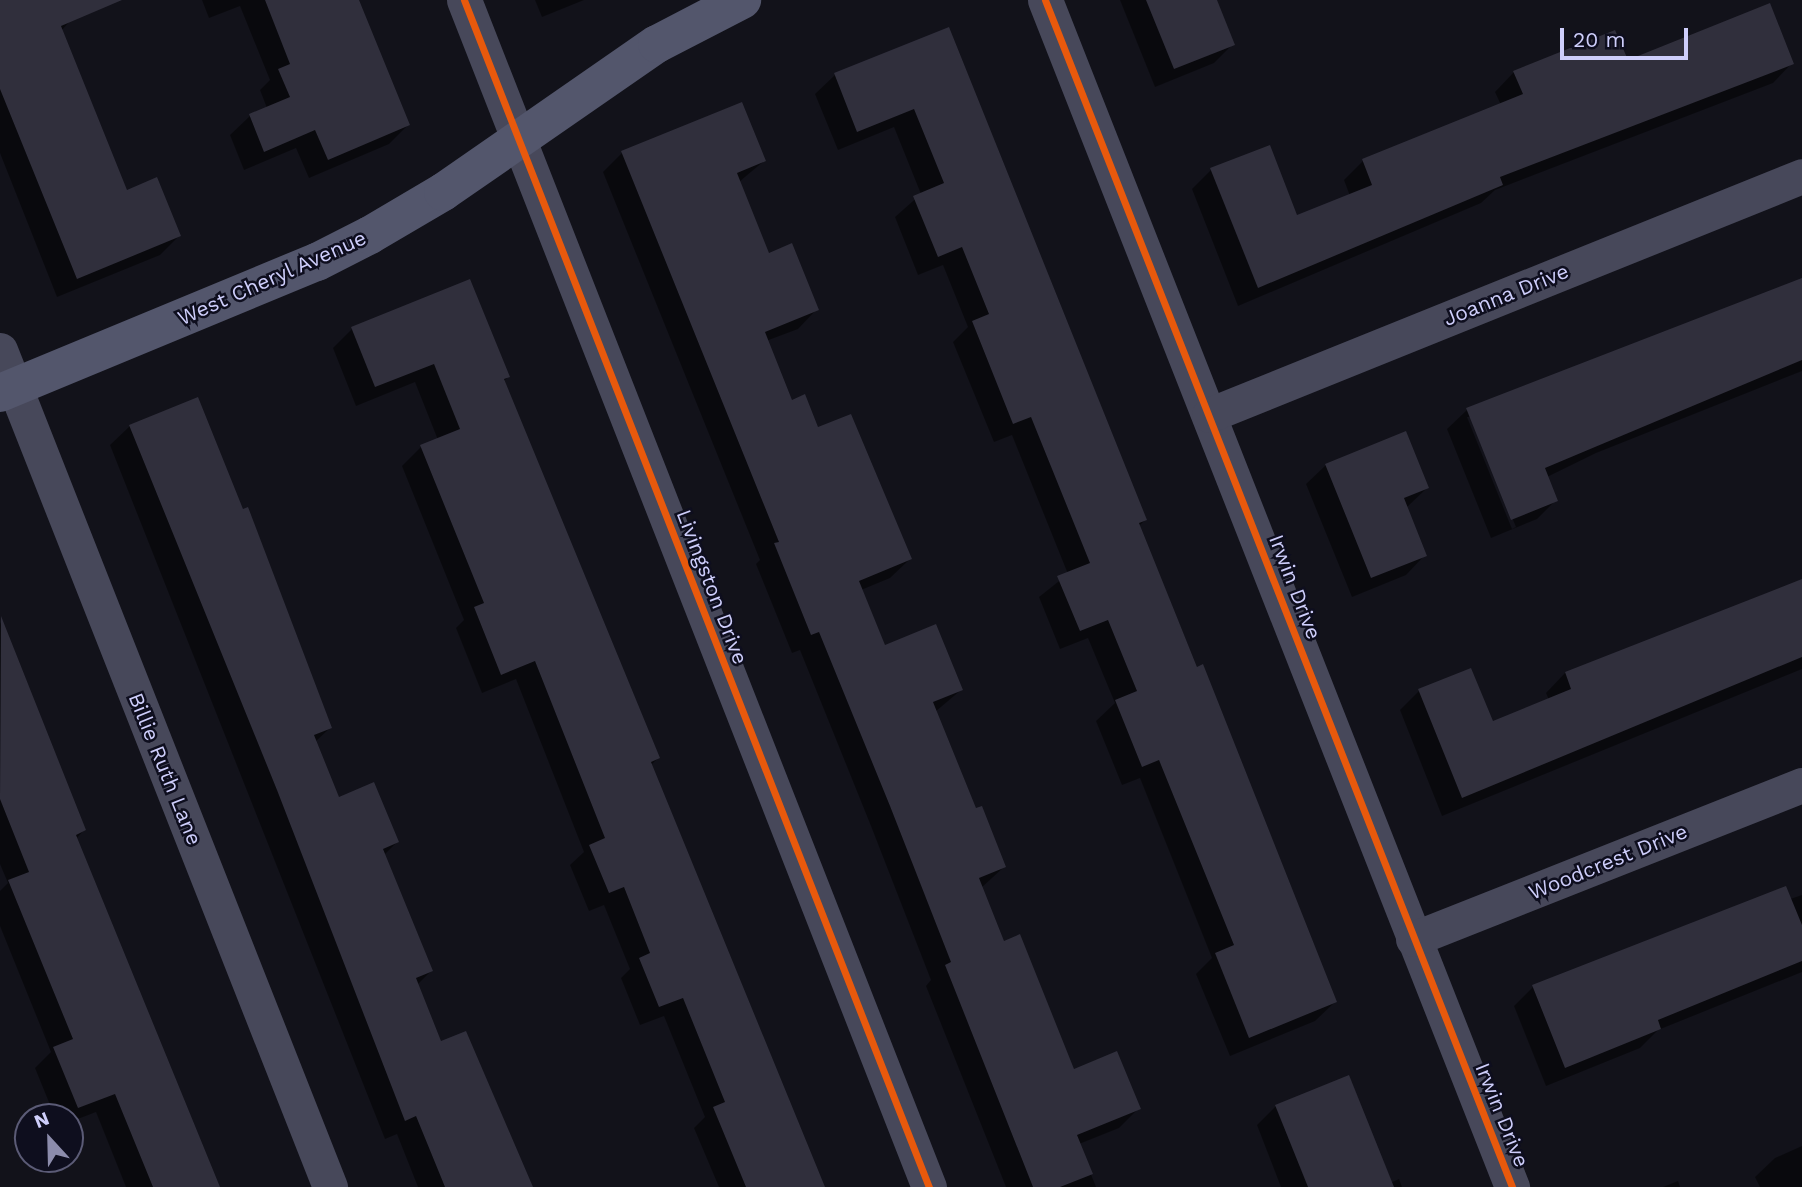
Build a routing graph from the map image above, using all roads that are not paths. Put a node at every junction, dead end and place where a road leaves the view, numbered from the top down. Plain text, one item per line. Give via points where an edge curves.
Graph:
1 (464, 0) edge
2 (742, 0) edge
3 (1045, 0) edge
4 (517, 138) junction
5 (1802, 176) edge
6 (0, 350) edge
7 (7, 390) edge
8 (1209, 415) junction
9 (1802, 785) edge
10 (1413, 939) junction
11 (330, 1187) edge
12 (929, 1187) edge
13 (1513, 1187) edge

1 - 4 street, Livingston Drive
2 - 4 street, West Cheryl Avenue via 657,44
3 - 8 street, Irwin Drive
4 - 7 street, West Cheryl Avenue via 443,192 317,262
4 - 12 street, Livingston Drive
5 - 8 street, Joanna Drive
6 - 7 street, Billie Ruth Lane
7 - 11 street, Billie Ruth Lane
8 - 10 street, Irwin Drive
9 - 10 street, Woodcrest Drive
10 - 13 street, Irwin Drive

